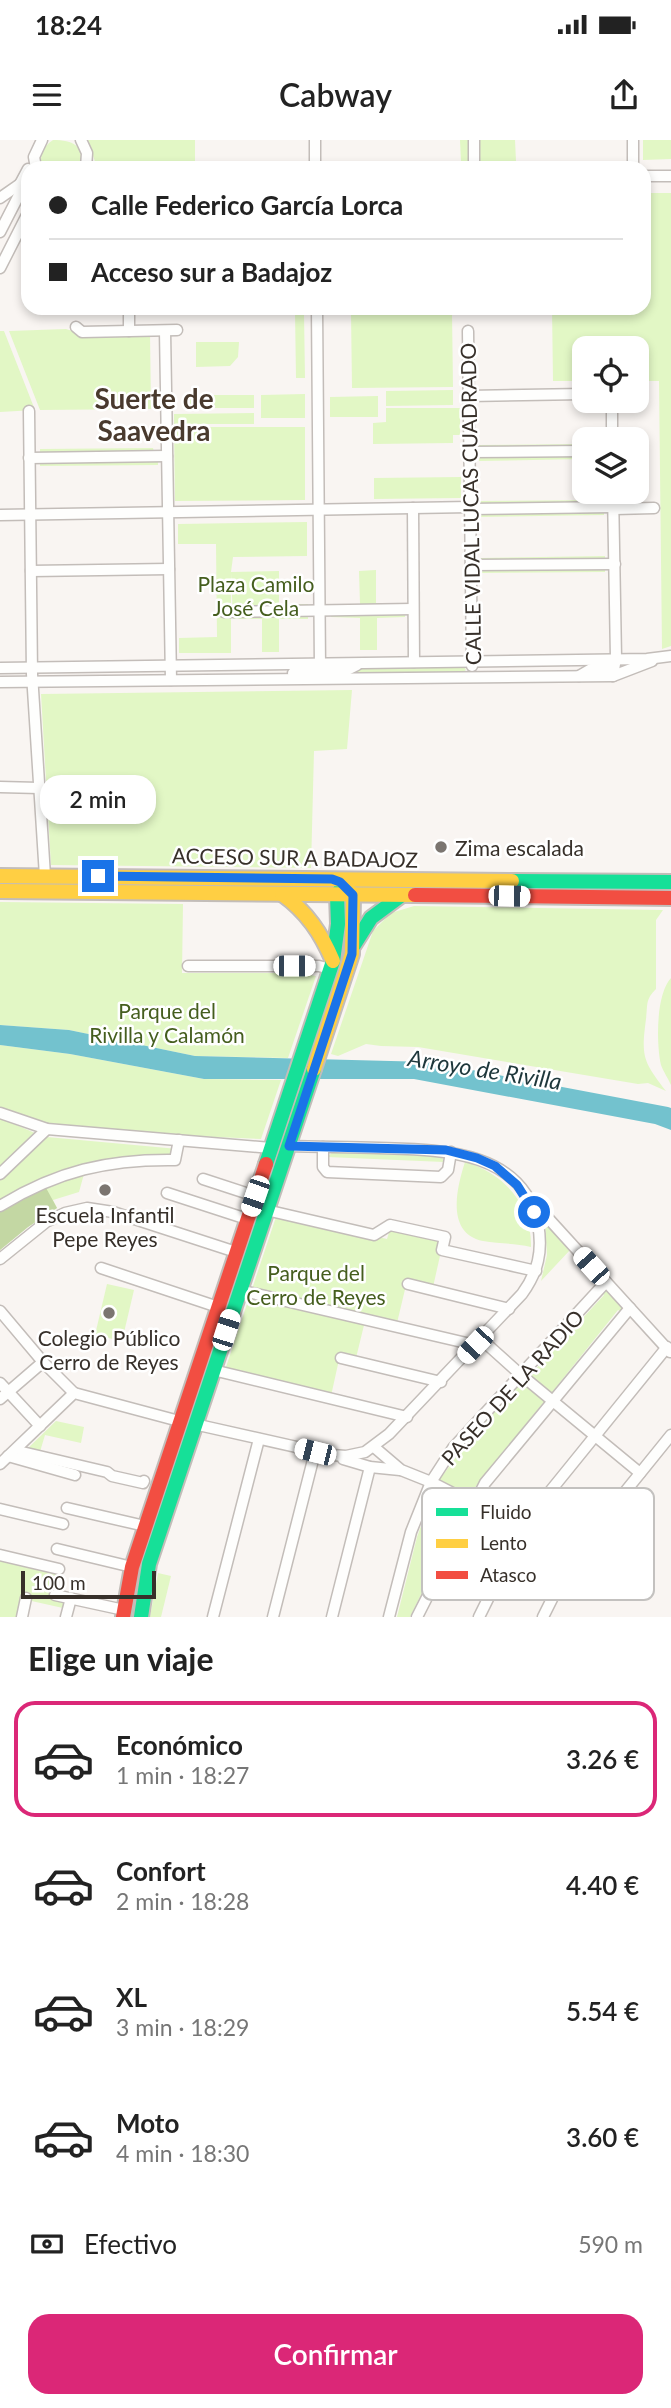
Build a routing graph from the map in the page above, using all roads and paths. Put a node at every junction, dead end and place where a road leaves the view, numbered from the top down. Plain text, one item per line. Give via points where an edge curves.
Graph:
1 (314, 140) edge
2 (474, 140) edge
3 (633, 140) edge
4 (41, 141) edge
5 (83, 142) edge
6 (36, 161) edge
7 (88, 161) edge
8 (315, 161) edge
9 (474, 161) edge
10 (633, 161) edge
11 (651, 176) edge
12 (671, 176) edge
13 (20, 184) joint
14 (0, 198) edge
15 (21, 227) edge
16 (0, 232) edge
17 (0, 268) edge
18 (129, 315) edge
19 (317, 315) edge
20 (76, 327) dead end
21 (177, 330) dead end
22 (129, 331) junction
23 (165, 331) junction
24 (468, 331) dead end
25 (572, 394) edge
26 (468, 396) junction
27 (29, 411) dead end
28 (572, 451) edge
29 (470, 452) junction
30 (167, 457) junction
31 (29, 458) junction
32 (614, 504) edge
33 (414, 508) junction
34 (470, 508) junction
35 (614, 508) junction
36 (654, 508) dead end
37 (319, 510) junction
38 (168, 512) junction
39 (30, 514) junction
40 (0, 515) edge
41 (615, 564) junction
42 (471, 565) junction
43 (169, 569) junction
44 (31, 570) junction
45 (413, 609) junction
46 (321, 610) junction
47 (224, 612) dead end
48 (671, 656) edge
49 (659, 658) junction
50 (472, 661) junction
51 (414, 662) junction
52 (0, 667) edge
53 (614, 668) junction
54 (320, 671) junction
55 (171, 673) junction
56 (32, 674) junction
57 (472, 677) junction
58 (0, 680) edge
59 (0, 787) edge
60 (39, 788) junction
61 (0, 876) edge
62 (45, 876) junction
63 (671, 882) edge
64 (345, 887) junction
65 (0, 891) edge
66 (282, 894) junction
67 (402, 895) junction
68 (671, 898) edge
69 (353, 949) junction
70 (331, 965) junction
71 (188, 966) dead end
72 (0, 1113) edge
73 (47, 1129) junction
74 (179, 1140) junction
75 (289, 1146) junction
76 (323, 1147) junction
77 (271, 1148) junction
78 (451, 1152) junction
79 (0, 1174) edge
80 (202, 1179) dead end
81 (167, 1193) dead end
82 (255, 1196) junction
83 (0, 1206) edge
84 (531, 1206) junction
85 (266, 1210) junction
86 (247, 1219) junction
87 (236, 1252) junction
88 (0, 1259) edge
89 (101, 1268) dead end
90 (536, 1270) junction
91 (606, 1282) junction
92 (408, 1284) dead end
93 (239, 1290) junction
94 (218, 1307) junction
95 (630, 1308) junction
96 (509, 1309) junction
97 (0, 1311) edge
98 (9, 1322) junction
99 (0, 1330) edge
100 (478, 1342) junction
101 (669, 1350) edge
102 (341, 1358) dead end
103 (43, 1362) junction
104 (213, 1370) junction
105 (520, 1374) junction
106 (440, 1382) junction
107 (0, 1383) edge
108 (74, 1393) junction
109 (4, 1396) edge
110 (553, 1402) junction
111 (407, 1418) junction
112 (179, 1421) junction
113 (194, 1424) junction
114 (40, 1426) junction
115 (671, 1435) edge
116 (595, 1436) junction
117 (259, 1439) junction
118 (374, 1447) junction
119 (22, 1452) dead end
120 (315, 1452) junction
121 (339, 1456) junction
122 (4, 1460) edge
123 (370, 1467) junction
124 (401, 1470) junction
125 (640, 1473) junction
126 (75, 1475) dead end
127 (147, 1481) dead end
128 (431, 1482) junction
129 (429, 1488) edge
130 (443, 1488) edge
131 (482, 1488) edge
132 (553, 1488) edge
133 (628, 1488) edge
134 (422, 1504) edge
135 (67, 1508) dead end
136 (0, 1509) edge
137 (63, 1524) dead end
138 (145, 1526) junction
139 (57, 1549) dead end
140 (0, 1555) edge
141 (132, 1567) junction
142 (59, 1569) dead end
143 (55, 1595) dead end
144 (26, 1598) dead end
145 (71, 1598) junction
146 (425, 1600) edge
147 (487, 1600) edge
148 (552, 1600) edge
149 (123, 1614) edge
150 (22, 1617) edge
151 (66, 1617) edge
152 (141, 1617) edge
153 (213, 1617) edge
154 (273, 1617) edge
155 (332, 1617) edge
156 (389, 1617) edge
157 (417, 1617) edge
158 (479, 1617) edge
159 (543, 1617) edge

1 - 8 street
2 - 9 street
3 - 10 street
4 - 6 street
5 - 7 street
11 - 12 street
13 - 14 street
13 - 16 street
15 - 17 street
18 - 22 street
19 - 37 street
20 - 22 street via 82,332
21 - 23 street
22 - 23 street
23 - 30 street
24 - 26 street, CALLE VIDAL LUCAS CUADRADO
25 - 26 street
26 - 29 street, CALLE VIDAL LUCAS CUADRADO
27 - 31 street
28 - 29 street
29 - 34 street, CALLE VIDAL LUCAS CUADRADO
30 - 31 street
30 - 38 street
31 - 39 street
32 - 35 street
33 - 34 street
33 - 37 street
33 - 45 street
34 - 35 street
34 - 42 street, CALLE VIDAL LUCAS CUADRADO
35 - 36 street
35 - 41 street
37 - 38 street
37 - 46 street
38 - 39 street
38 - 43 street
39 - 40 street
39 - 44 street
41 - 42 street
41 - 53 street
42 - 50 street, CALLE VIDAL LUCAS CUADRADO
43 - 44 street
43 - 55 street
44 - 56 street
45 - 46 street
45 - 51 street
46 - 47 street
46 - 54 street
48 - 49 street
49 - 53 street
49 - 53 street
50 - 51 street
50 - 53 street
50 - 57 street, CALLE VIDAL LUCAS CUADRADO
51 - 54 street via 362,663
52 - 56 street
53 - 57 street via 579,676
54 - 55 street via 204,666
54 - 55 street via 284,679
54 - 57 street
55 - 56 street via 65,667
55 - 56 street via 141,681
56 - 58 street
56 - 60 street
59 - 60 street
60 - 62 street
61 - 62 main road, ACCESO SUR A BADAJOZ
62 - 64 main road, ACCESO SUR A BADAJOZ
63 - 64 main road, ACCESO SUR A BADAJOZ
64 - 66 main road, ACCESO SUR A BADAJOZ
64 - 67 main road, ACCESO SUR A BADAJOZ
64 - 69 main road
64 - 70 main road
65 - 66 main road, ACCESO SUR A BADAJOZ
66 - 70 main road via 315,924
67 - 68 main road, ACCESO SUR A BADAJOZ
67 - 69 main road via 371,918
69 - 75 main road
70 - 71 street
70 - 77 main road
72 - 73 street
73 - 74 street
73 - 79 street
74 - 77 street
74 - 83 street via 175,1160 132,1161 61,1175
75 - 76 street
75 - 85 main road
76 - 78 street
76 - 78 street via 327,1172 438,1178 448,1170
77 - 82 main road
78 - 84 street via 495,1166 517,1185
80 - 82 street
81 - 86 street
82 - 86 main road
84 - 90 street via 539,1233
84 - 91 street via 547,1217
85 - 90 street via 374,1235 390,1225 445,1237 442,1250
85 - 93 main road
86 - 87 main road
87 - 88 street via 113,1212 87,1208 46,1222
87 - 94 main road
89 - 94 street
90 - 96 street
91 - 95 street
91 - 105 street, PASEO DE LA RADIO
92 - 96 street
93 - 100 street
93 - 104 main road
94 - 112 main road
95 - 101 street
95 - 110 street, PASEO DE LA RADIO
96 - 100 street
97 - 98 street
98 - 99 street
98 - 103 street
100 - 105 street
100 - 106 street
101 - 116 street
102 - 106 street
103 - 108 street
103 - 109 street
104 - 111 street
104 - 113 main road
105 - 110 street
105 - 128 street, PASEO DE LA RADIO via 453,1448
106 - 111 street
107 - 109 street
108 - 112 street
108 - 114 street
109 - 114 street
110 - 116 street
110 - 131 street, PASEO DE LA RADIO
111 - 118 street
112 - 138 main road
113 - 117 street
113 - 152 main road via 149,1564
114 - 122 street
115 - 125 street
116 - 125 street
116 - 132 street
117 - 120 street
117 - 153 street
118 - 121 street
118 - 124 street
119 - 127 street
120 - 121 street
120 - 154 street
121 - 123 street
122 - 126 street
123 - 124 street
123 - 155 street
124 - 128 street
125 - 133 street
128 - 129 street, PASEO DE LA RADIO
128 - 130 street
134 - 156 street, PASEO DE LA RADIO
135 - 138 street
136 - 137 street
138 - 141 main road
139 - 141 street
140 - 142 street
141 - 149 main road
143 - 145 street
144 - 150 street
145 - 149 street
145 - 151 street
146 - 157 street, PASEO DE LA RADIO
147 - 158 street
148 - 159 street

